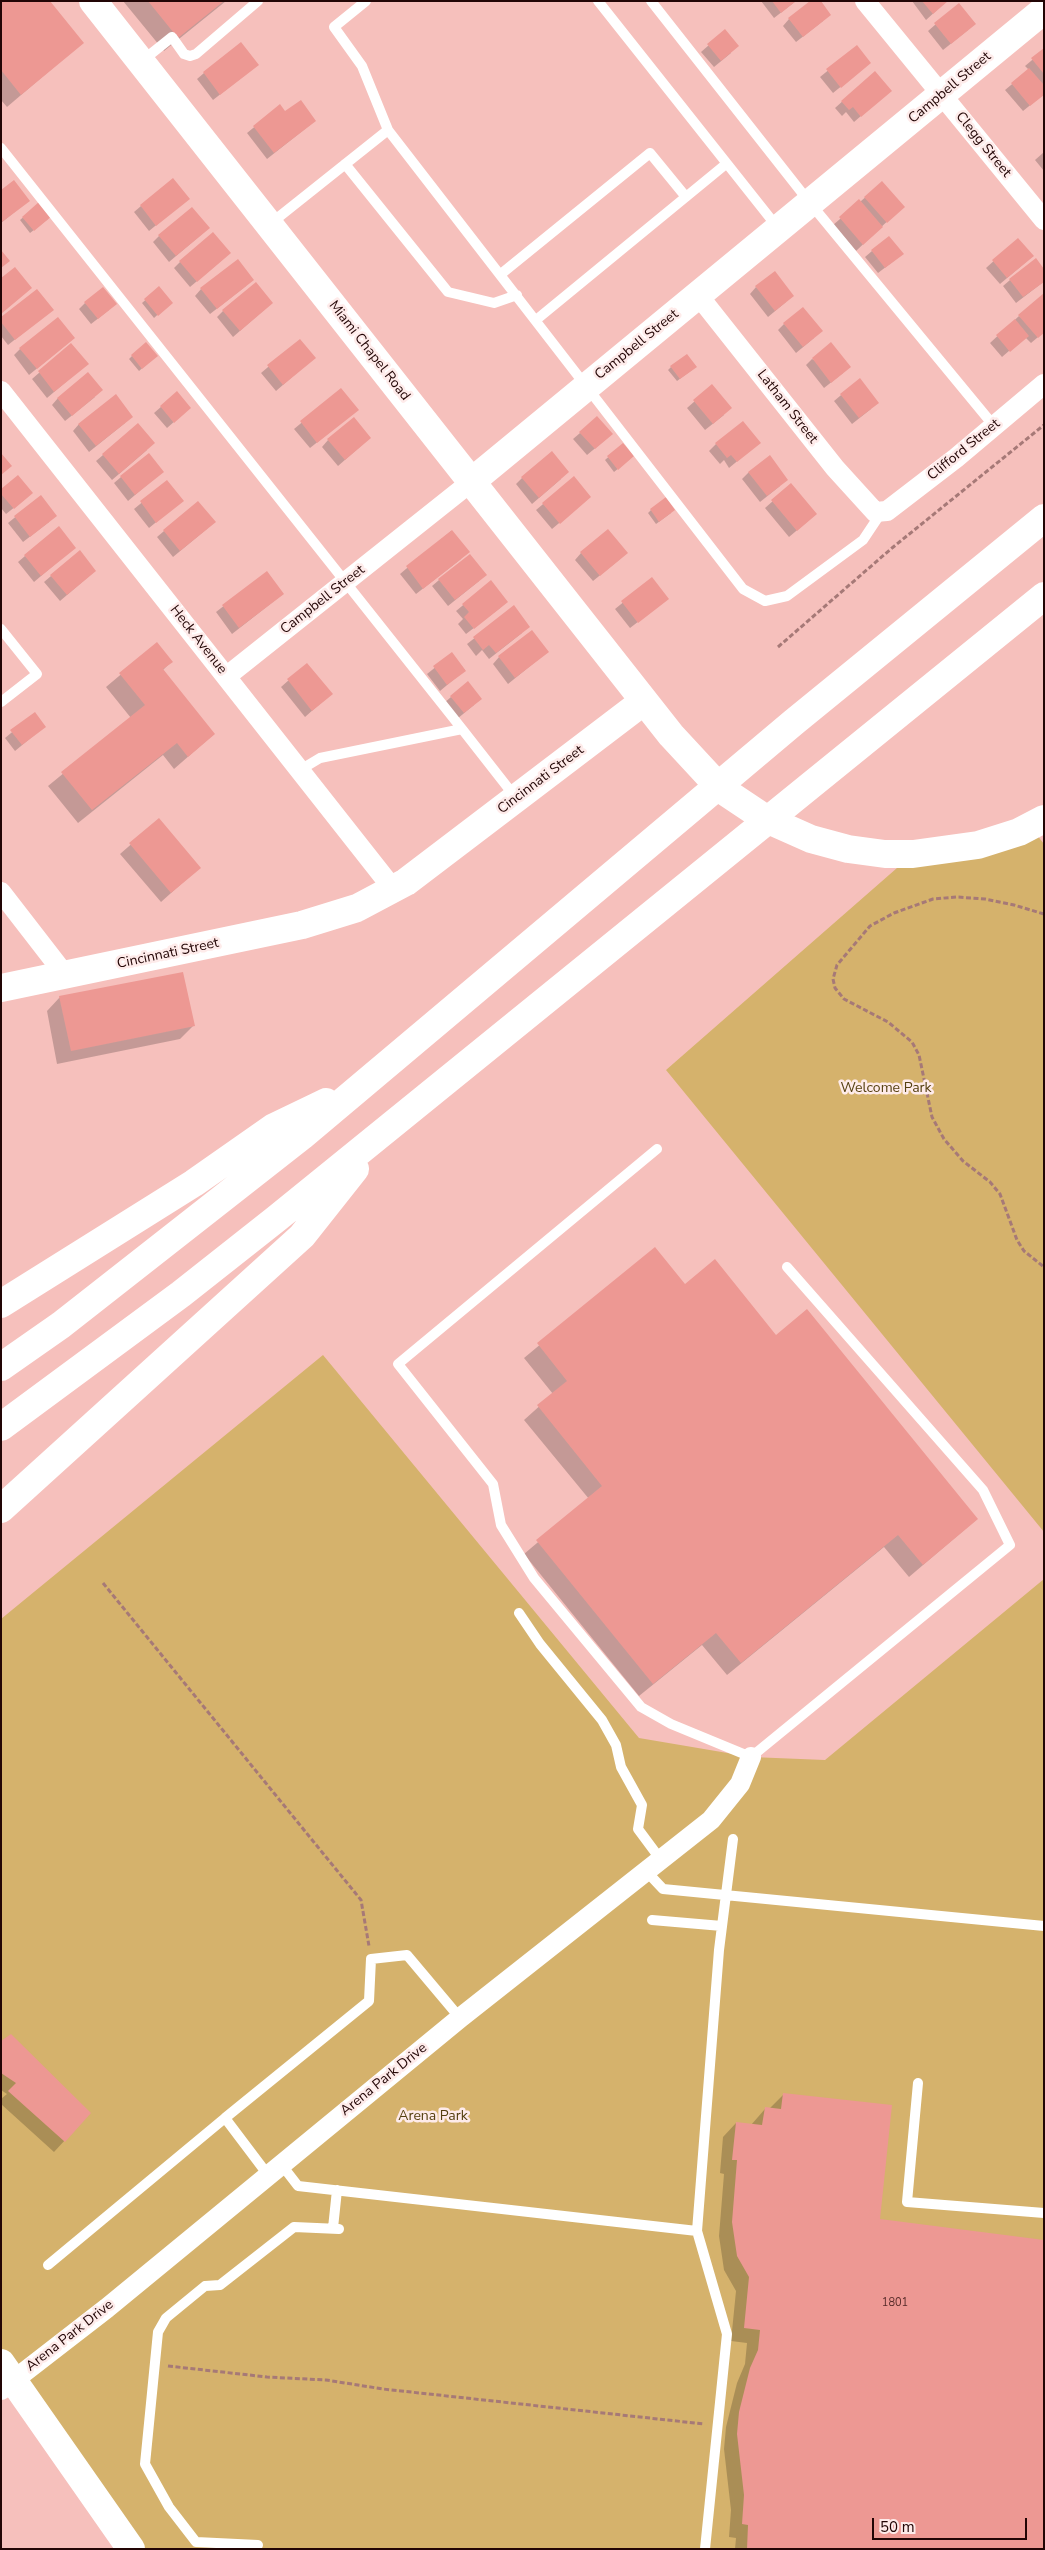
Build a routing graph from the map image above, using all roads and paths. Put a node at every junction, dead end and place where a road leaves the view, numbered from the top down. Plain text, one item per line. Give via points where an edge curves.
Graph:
1 (93, 1) edge
2 (258, 1) edge
3 (366, 1) edge
4 (598, 1) edge
5 (652, 1) edge
6 (865, 1) edge
7 (1044, 10) edge
8 (141, 62) junction
9 (942, 95) junction
10 (388, 130) junction
11 (1, 148) edge
12 (345, 164) junction
13 (726, 164) junction
14 (686, 197) junction
15 (810, 203) junction
16 (1044, 220) edge
17 (269, 224) junction
18 (778, 229) junction
19 (501, 274) junction
20 (516, 295) junction
21 (698, 295) junction
22 (536, 320) junction
23 (1044, 384) edge
24 (586, 388) junction
25 (1, 391) edge
26 (1044, 425) edge
27 (994, 426) junction
28 (471, 482) junction
29 (881, 513) junction
30 (1044, 518) edge
31 (346, 582) junction
32 (1044, 596) edge
33 (1, 629) edge
34 (778, 647) dead end
35 (227, 676) junction
36 (644, 701) junction
37 (1, 702) edge
38 (462, 729) junction
39 (300, 770) junction
40 (516, 799) junction
41 (1044, 819) edge
42 (394, 890) junction
43 (1, 892) edge
44 (1044, 914) edge
45 (66, 976) junction
46 (1, 988) edge
47 (361, 1084) junction
48 (385, 1131) junction
49 (657, 1149) dead end
50 (787, 1267) dead end
51 (1044, 1267) edge
52 (1, 1304) edge
53 (1, 1367) edge
54 (1, 1427) edge
55 (1, 1508) edge
56 (102, 1583) dead end
57 (519, 1613) dead end
58 (751, 1757) junction
59 (733, 1839) dead end
60 (654, 1866) junction
61 (726, 1896) junction
62 (652, 1920) dead end
63 (722, 1926) junction
64 (1044, 1926) edge
65 (371, 1959) junction
66 (460, 2018) junction
67 (918, 2083) dead end
68 (225, 2118) junction
69 (275, 2169) junction
70 (338, 2190) junction
71 (1044, 2213) edge
72 (697, 2231) junction
73 (48, 2265) dead end
74 (154, 2365) junction
75 (5, 2378) edge
76 (718, 2425) junction
77 (258, 2545) dead end
78 (131, 2549) edge
79 (705, 2549) edge

1 - 8 main road, Miami Chapel Road
2 - 8 lane via 196,54 184,54 172,37
3 - 10 lane via 334,27 362,66
4 - 13 lane
5 - 15 lane
6 - 9 street, Clegg Street
7 - 9 main road, Campbell Street
8 - 17 main road, Miami Chapel Road
9 - 15 main road, Campbell Street
9 - 16 street, Clegg Street
10 - 12 lane
10 - 19 lane
11 - 31 lane
12 - 17 lane
12 - 20 lane via 448,292 494,303
13 - 14 lane
13 - 18 lane
14 - 19 lane via 650,153
14 - 22 lane
15 - 18 main road, Campbell Street
15 - 27 lane
17 - 28 main road, Miami Chapel Road
18 - 21 main road, Campbell Street
19 - 20 lane
20 - 22 lane
21 - 24 main road, Campbell Street
21 - 29 street, Latham Street via 842,476 867,505
22 - 24 lane
23 - 27 street, Clifford Street
24 - 28 main road, Campbell Street
24 - 29 lane via 743,590 765,601 787,596 863,540
25 - 35 street, Heck Avenue
26 - 34 path via 892,548
27 - 29 street, Clifford Street
28 - 31 street, Campbell Street
28 - 36 main road, Miami Chapel Road
30 - 47 main road
31 - 35 street, Campbell Street
31 - 38 lane
32 - 48 main road
33 - 37 lane via 37,674
35 - 39 street, Heck Avenue
36 - 40 main road, Cincinnati Street
36 - 41 main road via 671,736 721,789 766,819 811,839 848,849 913,854 978,845 1019,832
38 - 39 lane via 320,758
38 - 40 lane
39 - 42 street, Heck Avenue
40 - 42 main road, Cincinnati Street
42 - 45 main road, Cincinnati Street via 326,919
43 - 45 street
44 - 51 path via 985,899 933,899 870,926 837,965 833,979 835,988 844,999 888,1022 912,1042 919,1055 932,1116 944,1139 963,1162 990,1182 1000,1194 1017,1240
45 - 46 main road, Cincinnati Street
47 - 52 main road via 274,1127 194,1183
47 - 53 main road via 225,1198 61,1325
48 - 54 main road via 181,1294
48 - 55 main road via 302,1236
49 - 58 lane via 398,1364 493,1484 502,1525 534,1578 641,1707 671,1724
50 - 58 lane via 983,1490 1010,1545
56 - 65 path via 361,1900
57 - 60 lane via 602,1720 616,1744 621,1767 642,1805 638,1829
58 - 60 street, Arena Park Drive via 740,1784 711,1820
59 - 61 lane
60 - 61 lane via 663,1889
60 - 66 street, Arena Park Drive
61 - 63 lane
61 - 64 lane
62 - 63 lane
63 - 72 lane
65 - 66 lane via 407,1955
65 - 68 lane via 369,2001
66 - 69 street, Arena Park Drive
67 - 71 lane via 907,2202
68 - 69 lane
68 - 73 lane
69 - 70 lane via 298,2186
69 - 75 street, Arena Park Drive via 108,2308
70 - 72 lane
70 - 74 lane via 336,2229 294,2227 220,2285 205,2286 161,2325
72 - 76 lane via 727,2334
74 - 76 path via 326,2380
74 - 77 lane via 145,2464 169,2507 196,2542
75 - 78 main road
76 - 79 lane

